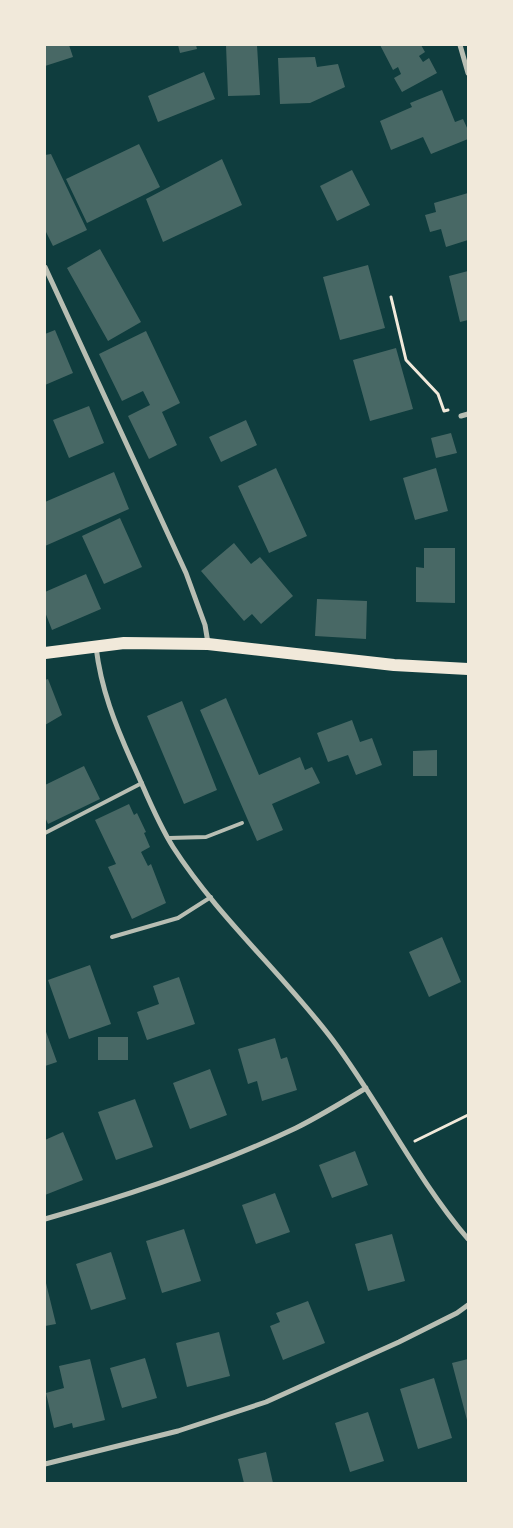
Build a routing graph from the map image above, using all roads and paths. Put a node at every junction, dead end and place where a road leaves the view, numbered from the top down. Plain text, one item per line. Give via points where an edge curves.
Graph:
1 (460, 45) edge
2 (468, 73) edge
3 (45, 267) edge
4 (391, 297) dead end
5 (452, 409) dead end
6 (468, 414) edge
7 (461, 416) dead end
8 (208, 644) junction
9 (96, 647) junction
10 (45, 653) edge
11 (468, 669) edge
12 (142, 783) junction
13 (242, 823) dead end
14 (45, 833) edge
15 (169, 838) junction
16 (212, 897) junction
17 (112, 937) dead end
18 (366, 1088) junction
19 (468, 1115) edge
20 (404, 1146) junction
21 (45, 1219) edge
22 (468, 1239) edge
23 (468, 1305) edge
24 (45, 1464) edge

1 - 2 street
3 - 8 street via 186,574 205,625
4 - 5 path via 406,360 438,394 444,411
6 - 7 street
8 - 9 main road via 132,643
8 - 11 main road via 394,665
9 - 10 main road
9 - 12 street via 99,677 107,701
12 - 14 lane
12 - 15 street
13 - 15 lane via 206,838
15 - 16 street
16 - 17 lane via 178,918
16 - 18 street via 306,1005
18 - 20 street
18 - 21 street via 298,1127 257,1145 137,1190
19 - 20 path
20 - 22 street via 440,1203
23 - 24 street via 399,1342 266,1402 178,1431

